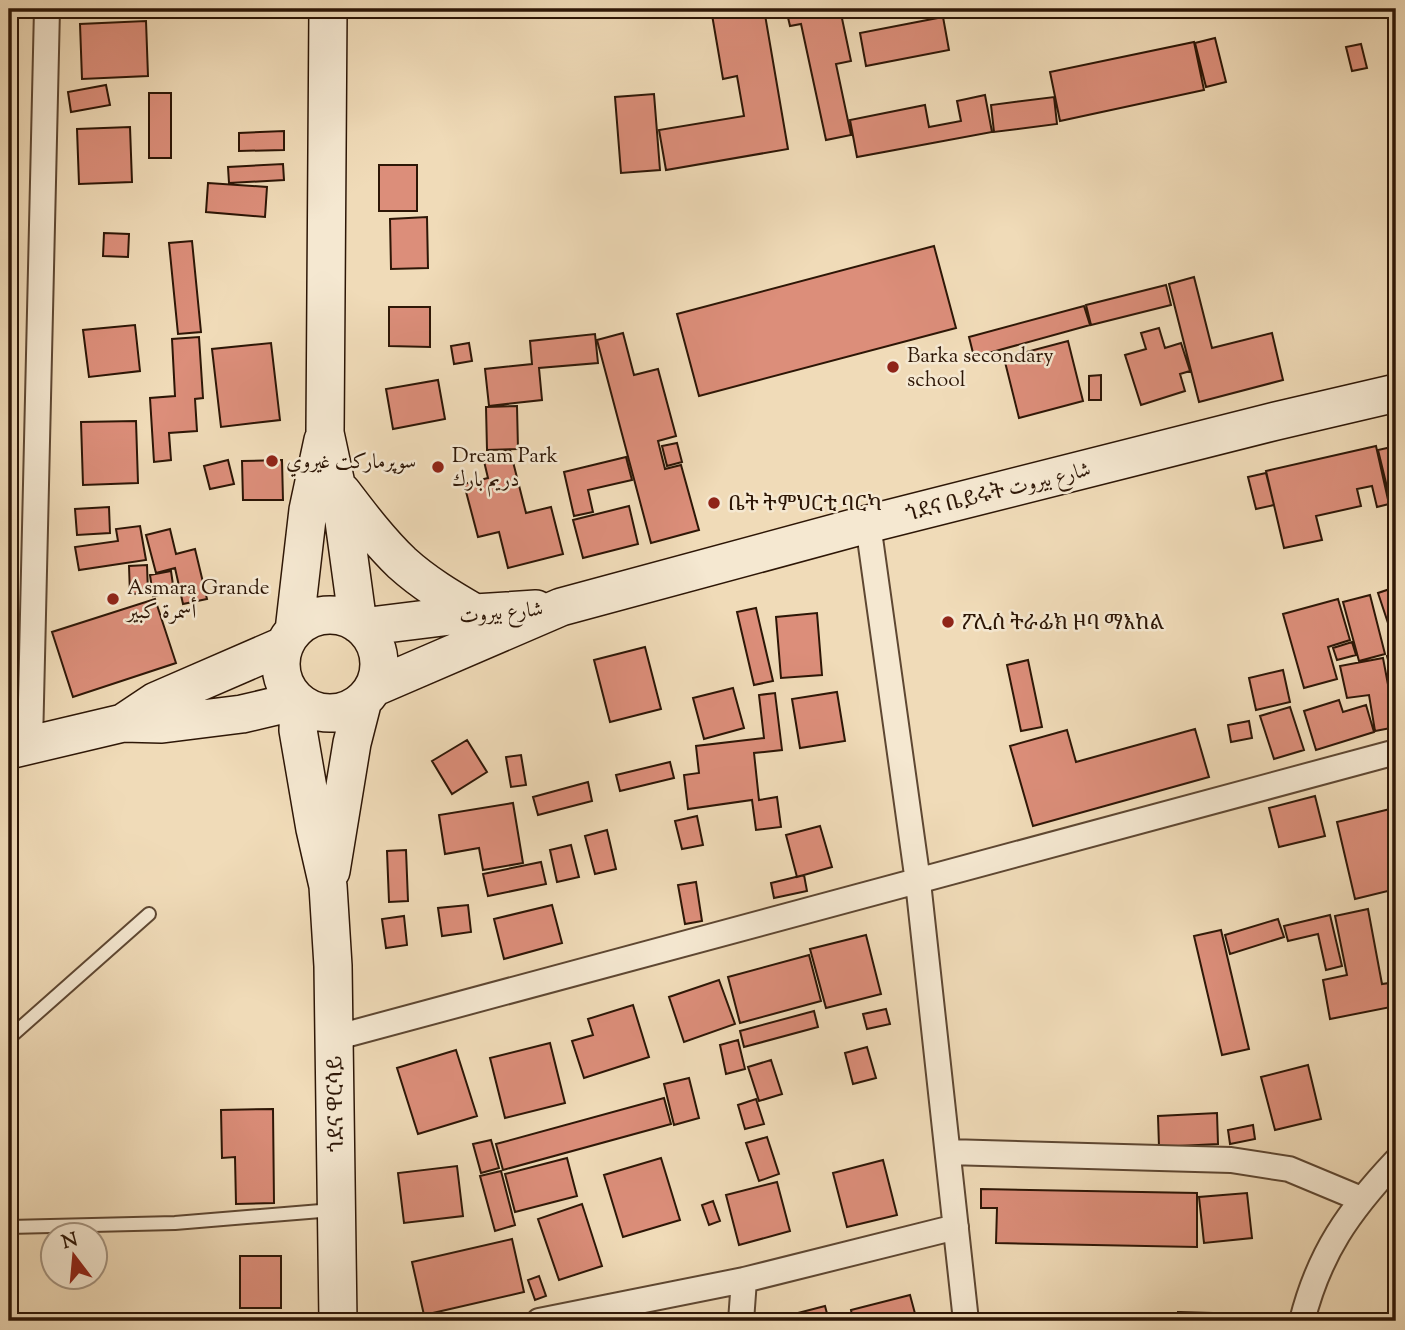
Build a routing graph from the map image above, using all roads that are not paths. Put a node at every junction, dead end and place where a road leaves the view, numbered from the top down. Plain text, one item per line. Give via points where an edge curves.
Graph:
1 (47, 9) edge
2 (328, 9) edge
3 (1396, 393) edge
4 (325, 433) junction
5 (338, 486) junction
6 (868, 524) junction
7 (561, 607) junction
8 (475, 613) junction
9 (360, 625) junction
10 (289, 638) junction
11 (368, 694) junction
12 (298, 702) junction
13 (123, 723) junction
14 (20, 747) edge
15 (1396, 752) edge
16 (918, 882) junction
17 (328, 886) junction
18 (149, 914) dead end
19 (9, 1038) edge
20 (334, 1038) junction
21 (948, 1152) junction
22 (1396, 1161) edge
23 (1360, 1199) junction
24 (336, 1210) junction
25 (9, 1227) edge
26 (956, 1227) junction
27 (744, 1280) junction
28 (338, 1321) edge
29 (539, 1321) edge
30 (741, 1321) edge
31 (965, 1321) edge
32 (1302, 1321) edge

1 - 14 street
2 - 4 main road
3 - 6 main road, ጎደና ቤይሩት شارع بيروت
4 - 5 main road
4 - 10 main road
5 - 8 main road via 403,564
5 - 9 main road
6 - 7 main road, ጎደና ቤይሩት شارع بيروت
6 - 16 street
7 - 8 main road, شارع بيروت
7 - 11 main road, شارع بيروت
8 - 9 main road, شارع بيروت
9 - 10 main road via 332,615 318,617 305,622
9 - 11 main road via 371,637 379,663
10 - 12 main road via 281,665 285,685
10 - 13 main road via 156,701
11 - 12 main road via 348,710 332,713
11 - 17 main road, ጎደና ዋርሳይ via 352,743
12 - 13 main road via 162,724
12 - 17 main road, ጎደና ዋርሳይ via 298,730
13 - 14 main road
15 - 16 street
16 - 20 street
16 - 21 street
17 - 20 main road, ጎደና ዋርሳይ
18 - 19 lane
20 - 24 main road, ጎደና ዋርሳይ
21 - 23 street via 1231,1160 1289,1169
21 - 26 street
22 - 23 street
23 - 32 street via 1328,1248
24 - 25 lane via 175,1223
24 - 28 main road, ጎደና ዋርሳይ
26 - 27 street
26 - 31 street
27 - 29 street
27 - 30 street

